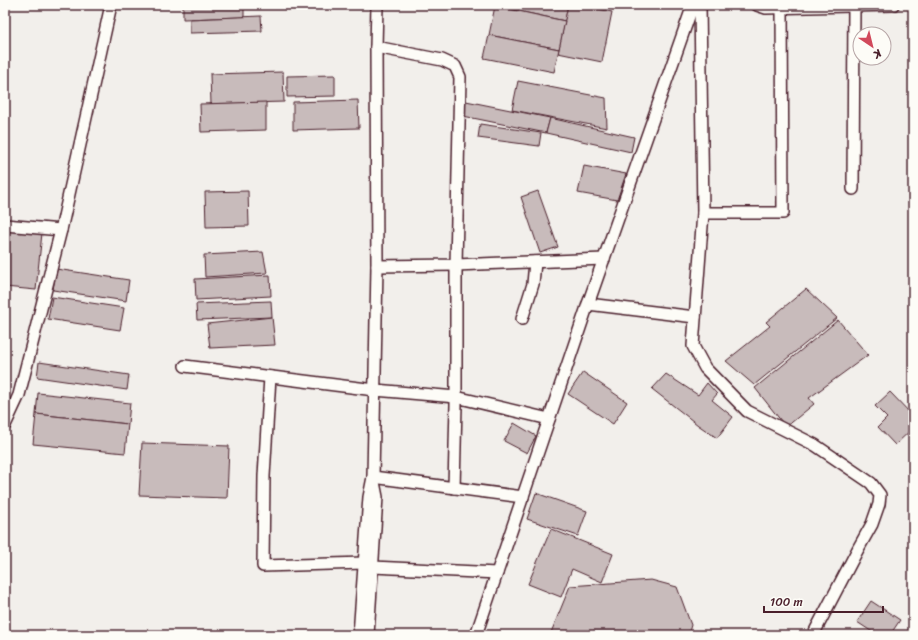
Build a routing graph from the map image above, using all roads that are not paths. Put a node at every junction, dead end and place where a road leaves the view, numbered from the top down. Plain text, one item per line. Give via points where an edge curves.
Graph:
1 (111, 5) edge
2 (377, 5) edge
3 (693, 5) edge
4 (700, 5) edge
5 (893, 5) edge
6 (763, 6) edge
7 (854, 6) edge
8 (782, 8) junction
9 (376, 47) junction
10 (853, 189) dead end
11 (703, 213) junction
12 (5, 225) edge
13 (61, 230) junction
14 (604, 259) junction
15 (535, 262) junction
16 (456, 265) junction
17 (377, 266) junction
18 (588, 304) junction
19 (695, 317) junction
20 (522, 319) dead end
21 (185, 366) dead end
22 (270, 377) junction
23 (375, 390) junction
24 (456, 397) junction
25 (549, 419) junction
26 (5, 424) edge
27 (373, 477) junction
28 (454, 488) junction
29 (523, 497) junction
30 (368, 565) junction
31 (497, 573) junction
32 (359, 635) edge
33 (368, 635) edge
34 (476, 635) edge
35 (813, 635) edge

1 - 13 street
2 - 9 street
3 - 14 street
4 - 11 street
5 - 7 street
6 - 8 street
7 - 8 street
7 - 10 street
8 - 11 street via 783,214
9 - 16 street via 442,60 455,66 460,76
9 - 17 street
11 - 19 street
12 - 13 street
13 - 26 street via 19,395
14 - 15 street
14 - 18 street
15 - 16 street
15 - 20 street via 533,284
16 - 17 street
16 - 24 street
17 - 23 street
18 - 19 street
18 - 25 street
19 - 35 street via 693,346 705,368 748,411 815,445 871,482 880,495 872,524
21 - 22 street
22 - 23 street
22 - 30 street via 264,476 263,566
23 - 24 street
23 - 27 street
24 - 25 street
24 - 28 street
25 - 29 street
27 - 28 street
27 - 30 street via 377,497
28 - 29 street
29 - 31 street
30 - 31 street
30 - 32 street
30 - 33 street
31 - 34 street

